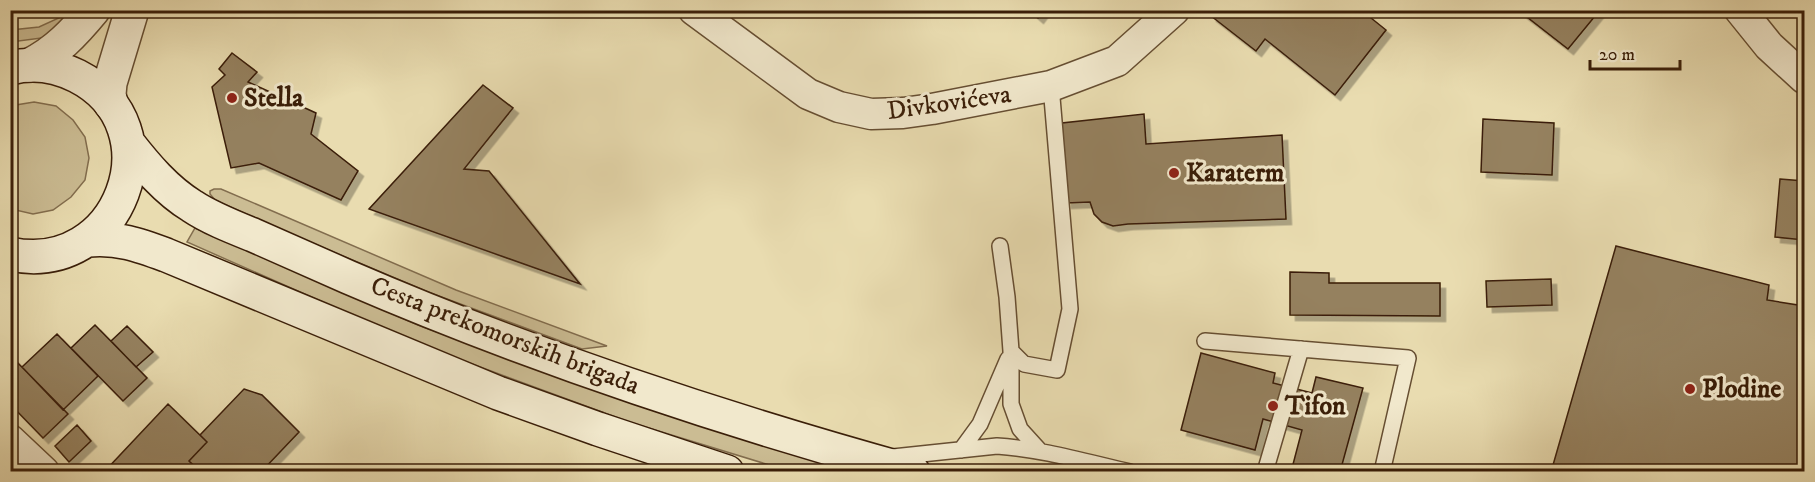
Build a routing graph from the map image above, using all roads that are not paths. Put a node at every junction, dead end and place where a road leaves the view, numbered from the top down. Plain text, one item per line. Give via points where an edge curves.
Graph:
1 (93, 10) edge
2 (132, 10) edge
3 (694, 10) edge
4 (1174, 10) edge
5 (1740, 10) edge
6 (20, 67) edge
7 (1804, 78) edge
8 (1051, 86) junction
9 (111, 104) junction
10 (128, 143) junction
11 (88, 240) junction
12 (1000, 246) dead end
13 (18, 261) edge
14 (1205, 341) dead end
15 (1301, 349) junction
16 (1011, 351) junction
17 (10, 440) edge
18 (962, 450) junction
19 (1040, 452) junction
20 (868, 459) junction
21 (44, 471) edge
22 (728, 471) edge
23 (913, 471) edge
24 (1130, 471) edge
25 (1266, 471) edge
26 (1382, 471) edge

1 - 6 main road via 46,57
2 - 9 main road via 110,83
3 - 8 street, Divkovićeva via 808,94 839,107 871,114 922,111
4 - 8 street, Divkovićeva via 1117,61
5 - 7 street via 1769,46
6 - 9 main road via 51,67 69,72 85,80
8 - 16 lane via 1070,309 1057,370 1024,364
9 - 10 main road
10 - 11 main road via 127,184 120,202
10 - 20 main road, Cesta prekomorskih brigada via 166,186 192,207 423,309 622,382
11 - 13 main road via 51,256
11 - 22 main road, Cesta prekomorskih brigada via 105,238 144,247 498,393
12 - 16 lane
14 - 15 lane
15 - 25 lane
15 - 26 lane via 1408,358
16 - 18 lane via 980,424
16 - 19 lane via 1011,404 1020,429
17 - 21 street
18 - 19 lane via 998,446
18 - 20 lane
19 - 24 lane
20 - 23 main road, Cesta prekomorskih brigada

